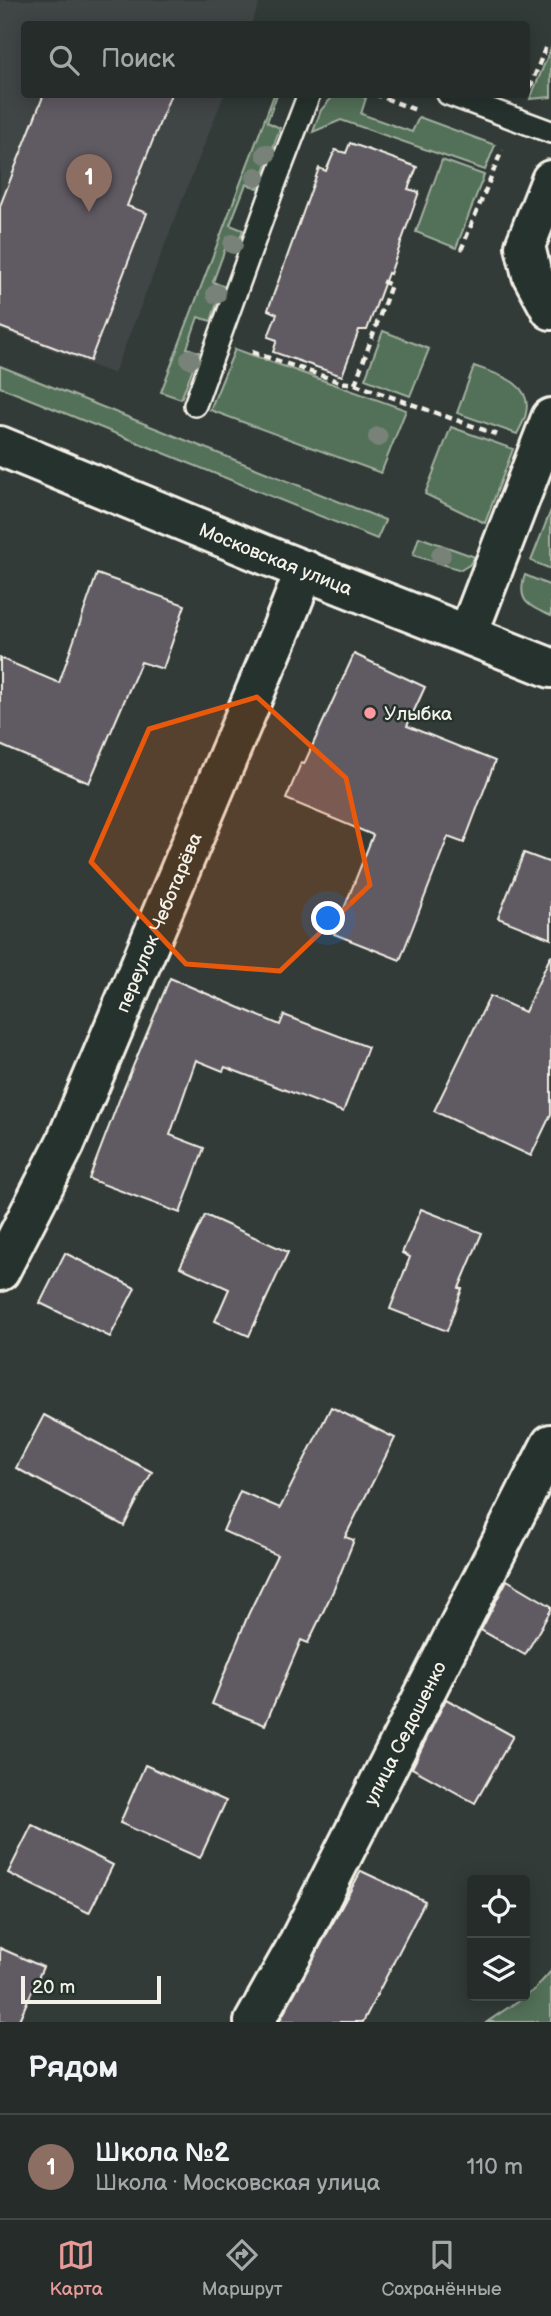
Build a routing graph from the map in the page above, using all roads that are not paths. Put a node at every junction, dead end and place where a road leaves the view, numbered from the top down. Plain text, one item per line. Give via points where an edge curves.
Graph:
1 (307, 98) edge
2 (460, 98) edge
3 (551, 132) edge
4 (551, 180) edge
5 (542, 279) edge
6 (551, 310) edge
7 (195, 405) dead end
8 (545, 434) edge
9 (0, 446) edge
10 (304, 570) junction
11 (468, 634) junction
12 (551, 668) edge
13 (0, 1271) edge
14 (551, 1444) edge
15 (254, 2022) edge

1 - 7 lane
2 - 3 lane
4 - 5 street via 525,246
5 - 6 street
8 - 11 street
9 - 10 street, Московская улица
10 - 11 street, Московская улица
10 - 13 street, переулок Чеботарёва via 65,1144
11 - 12 street, Московская улица
14 - 15 street, улица Седошенко

